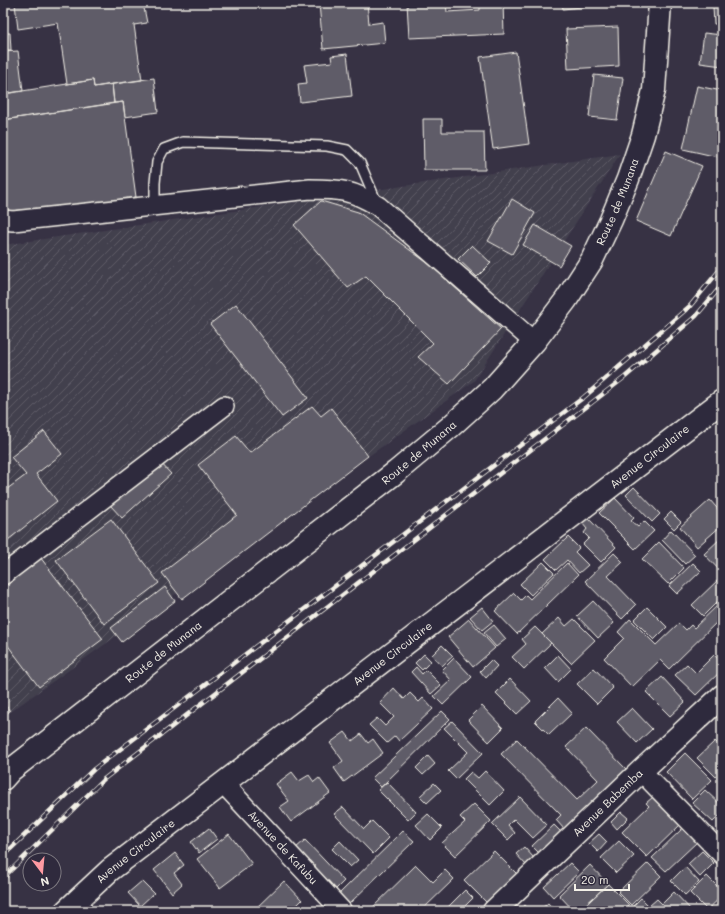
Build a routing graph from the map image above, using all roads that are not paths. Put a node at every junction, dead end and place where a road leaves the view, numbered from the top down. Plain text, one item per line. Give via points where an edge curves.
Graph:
1 (660, 3) edge
2 (155, 206) junction
3 (378, 206) junction
4 (3, 220) edge
5 (534, 342) junction
6 (722, 401) edge
7 (224, 406) dead end
8 (3, 575) edge
9 (722, 696) edge
10 (642, 771) junction
11 (3, 779) edge
12 (223, 783) junction
13 (722, 854) edge
14 (66, 911) edge
15 (342, 911) edge
16 (494, 911) edge

1 - 5 street, Route de Munana via 654,90 643,135 628,179 592,260
2 - 3 street via 310,189 332,189 363,196
2 - 3 lane via 154,183 157,162 164,149 182,142 327,146 346,150 360,163
2 - 4 street
3 - 5 street
5 - 11 street, Route de Munana via 492,389 396,472 11,770
6 - 12 street, Avenue Circulaire
7 - 8 street
9 - 10 street, Avenue Babemba
10 - 13 street
10 - 16 street, Avenue Babemba
12 - 14 street, Avenue Circulaire via 110,870
12 - 15 street, Avenue de Kafubu

